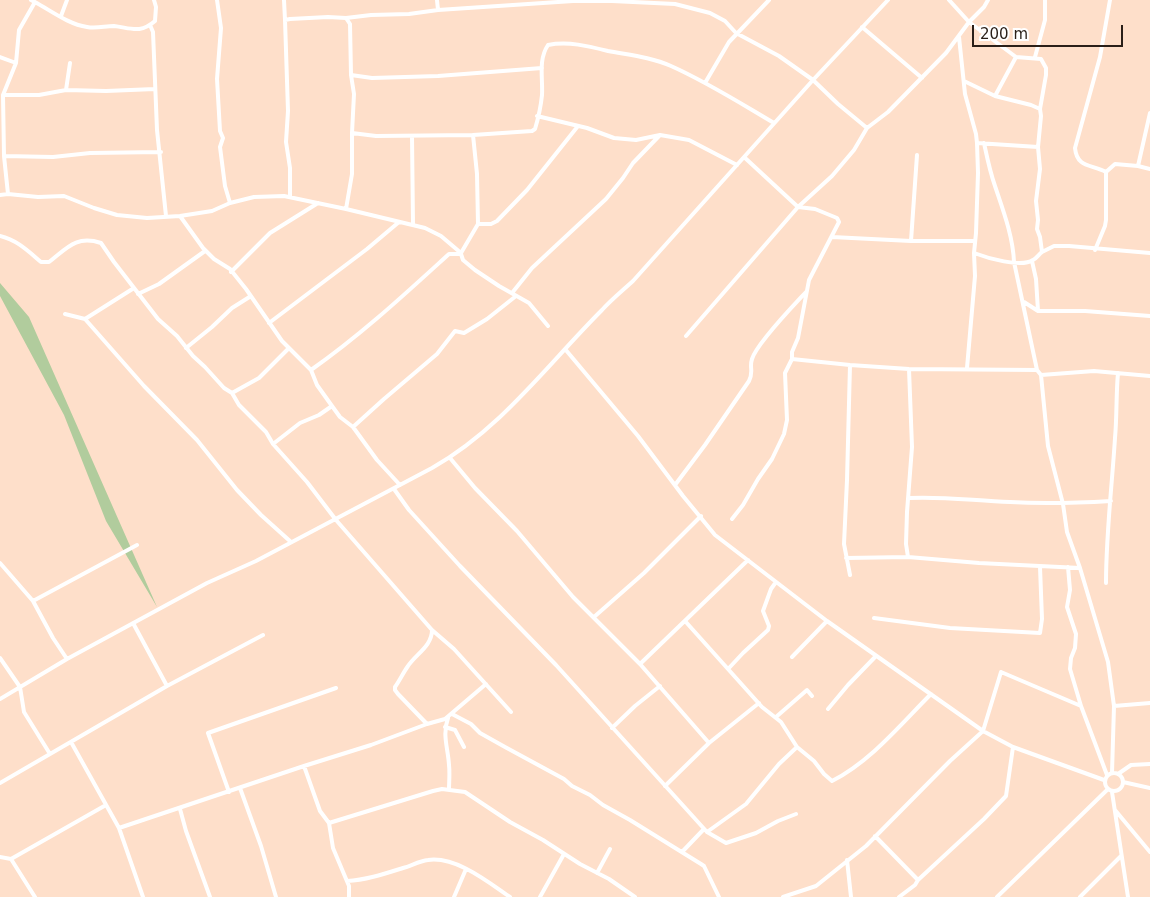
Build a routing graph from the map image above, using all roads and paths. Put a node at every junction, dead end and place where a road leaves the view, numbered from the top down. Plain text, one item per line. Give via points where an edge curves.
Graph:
1 (67, 0) edge
2 (154, 0) edge
3 (218, 0) edge
4 (284, 0) edge
5 (438, 0) edge
6 (497, 0) edge
7 (769, 0) edge
8 (888, 0) edge
9 (949, 0) edge
10 (988, 0) edge
11 (1045, 0) edge
12 (1110, 0) edge
13 (33, 1) edge
14 (550, 1) edge
15 (676, 2) edge
16 (498, 7) junction
17 (438, 10) junction
18 (61, 16) junction
19 (346, 18) junction
20 (285, 20) junction
21 (968, 22) junction
22 (150, 25) junction
23 (862, 27) junction
24 (736, 33) junction
25 (959, 37) junction
26 (0, 56) edge
27 (1016, 57) junction
28 (1035, 57) junction
29 (16, 63) junction
30 (70, 63) dead end
31 (542, 68) junction
32 (351, 75) junction
33 (922, 78) junction
34 (813, 80) junction
35 (964, 81) junction
36 (705, 83) junction
37 (155, 89) junction
38 (66, 90) junction
39 (3, 95) junction
40 (995, 96) junction
41 (1040, 109) junction
42 (1150, 112) edge
43 (537, 116) junction
44 (774, 123) junction
45 (578, 126) junction
46 (867, 128) junction
47 (352, 133) junction
48 (473, 135) junction
49 (660, 135) junction
50 (412, 136) junction
51 (977, 143) junction
52 (984, 143) junction
53 (1038, 147) junction
54 (161, 152) junction
55 (918, 155) dead end
56 (4, 156) junction
57 (744, 157) junction
58 (737, 164) junction
59 (1138, 166) junction
60 (1150, 169) edge
61 (1106, 172) junction
62 (8, 194) junction
63 (0, 195) edge
64 (290, 198) junction
65 (230, 203) junction
66 (318, 203) junction
67 (798, 207) junction
68 (346, 209) junction
69 (166, 216) junction
70 (180, 216) junction
71 (399, 222) junction
72 (478, 224) junction
73 (413, 225) junction
74 (0, 236) edge
75 (832, 237) junction
76 (912, 241) junction
77 (975, 242) junction
78 (1095, 250) junction
79 (205, 251) junction
80 (1042, 252) junction
81 (461, 253) junction
82 (974, 253) junction
83 (1150, 254) edge
84 (463, 260) junction
85 (1032, 261) junction
86 (1014, 262) junction
87 (231, 272) junction
88 (134, 288) junction
89 (808, 290) junction
90 (138, 294) junction
91 (514, 295) junction
92 (251, 296) junction
93 (1024, 302) junction
94 (1038, 311) junction
95 (65, 314) dead end
96 (1150, 316) edge
97 (85, 319) junction
98 (269, 322) junction
99 (548, 326) dead end
100 (686, 336) dead end
101 (186, 348) junction
102 (289, 348) junction
103 (565, 349) junction
104 (792, 359) junction
105 (850, 366) junction
106 (967, 368) junction
107 (909, 369) junction
108 (311, 370) junction
109 (1037, 370) junction
110 (1118, 373) junction
111 (1041, 375) junction
112 (1150, 376) edge
113 (232, 393) junction
114 (332, 406) junction
115 (353, 427) junction
116 (273, 444) junction
117 (450, 458) junction
118 (400, 485) junction
119 (675, 485) junction
120 (394, 489) junction
121 (909, 498) junction
122 (1111, 502) junction
123 (1063, 504) junction
124 (701, 516) junction
125 (732, 519) dead end
126 (336, 520) junction
127 (291, 542) junction
128 (137, 546) dead end
129 (908, 557) junction
130 (846, 558) junction
131 (748, 560) junction
132 (0, 563) edge
133 (1040, 567) junction
134 (1068, 567) junction
135 (1080, 568) junction
136 (850, 575) dead end
137 (776, 582) junction
138 (1106, 583) dead end
139 (33, 601) junction
140 (594, 617) junction
141 (874, 618) dead end
142 (685, 621) junction
143 (827, 621) junction
144 (133, 623) junction
145 (432, 630) junction
146 (262, 635) dead end
147 (876, 656) junction
148 (792, 657) dead end
149 (0, 658) edge
150 (67, 659) junction
151 (640, 664) junction
152 (728, 668) junction
153 (486, 684) junction
154 (167, 686) junction
155 (660, 686) junction
156 (20, 687) junction
157 (336, 688) dead end
158 (931, 694) junction
159 (812, 696) dead end
160 (0, 699) edge
161 (759, 703) junction
162 (1150, 703) edge
163 (1081, 706) junction
164 (1114, 706) junction
165 (828, 709) dead end
166 (511, 712) dead end
167 (452, 714) junction
168 (776, 717) junction
169 (448, 718) junction
170 (427, 724) junction
171 (445, 726) junction
172 (612, 728) junction
173 (983, 731) junction
174 (71, 742) junction
175 (709, 743) junction
176 (464, 747) dead end
177 (797, 747) junction
178 (1013, 747) junction
179 (50, 754) junction
180 (1150, 764) edge
181 (304, 766) junction
182 (1112, 773) junction
183 (1118, 774) junction
184 (1107, 775) junction
185 (1104, 780) junction
186 (1124, 782) junction
187 (0, 783) edge
188 (665, 786) junction
189 (240, 788) junction
190 (1150, 788) edge
191 (449, 790) junction
192 (1107, 790) junction
193 (229, 792) junction
194 (1112, 792) junction
195 (106, 805) junction
196 (180, 809) junction
197 (1115, 810) junction
198 (796, 814) dead end
199 (329, 823) junction
200 (119, 828) junction
201 (706, 831) junction
202 (876, 836) junction
203 (610, 849) dead end
204 (682, 852) junction
205 (1150, 852) edge
206 (564, 854) junction
207 (1121, 856) junction
208 (0, 857) edge
209 (11, 859) junction
210 (847, 860) junction
211 (466, 869) junction
212 (597, 873) junction
213 (918, 880) junction
214 (347, 881) junction
215 (35, 897) edge
216 (143, 897) edge
217 (210, 897) edge
218 (276, 897) edge
219 (349, 897) edge
220 (454, 897) edge
221 (510, 897) edge
222 (540, 897) edge
223 (635, 897) edge
224 (719, 897) edge
225 (783, 897) edge
226 (851, 897) edge
227 (899, 897) edge
228 (997, 897) edge
229 (1080, 897) edge
230 (1128, 897) edge

1 - 18 street
2 - 22 street via 155,21
3 - 65 street via 221,28 217,79 223,138 220,147
4 - 20 street
5 - 17 street
6 - 16 street
7 - 24 street
8 - 23 street
9 - 21 street
10 - 21 street
11 - 28 street via 1045,20
12 - 61 street via 1100,57 1075,148 1079,162
13 - 18 street
13 - 29 street via 19,30
14 - 15 street
14 - 16 street
15 - 24 street via 710,13 725,21
16 - 17 street
17 - 19 street
18 - 22 street via 86,27 135,29
19 - 20 street
19 - 32 street via 350,24
20 - 64 street
21 - 25 street
21 - 27 street
22 - 37 street
23 - 33 street
23 - 34 street
24 - 34 street via 779,56
24 - 36 street
25 - 33 street
25 - 35 street
26 - 29 street
27 - 28 street
27 - 40 street
28 - 41 street via 1041,59 1046,68
29 - 39 street
30 - 38 street
31 - 32 street via 438,76 372,78
31 - 36 street via 543,53 548,45 572,43 649,59
31 - 43 street via 542,96
32 - 47 street via 354,94
33 - 46 street
34 - 44 street
34 - 46 street
35 - 40 street
35 - 51 street
36 - 44 street
37 - 38 street
37 - 54 street
38 - 39 street via 39,95
39 - 56 street
40 - 41 street
41 - 53 street
42 - 59 street
43 - 45 street
43 - 48 street via 532,131
44 - 57 street
45 - 49 street via 626,140
45 - 72 street via 527,190 497,220 491,224
46 - 67 street via 832,176
47 - 50 street
47 - 68 street via 352,174
48 - 50 street
48 - 72 street
49 - 58 street via 689,140
49 - 91 street via 633,163 606,199 532,268
50 - 73 street
51 - 52 street
51 - 77 street
52 - 53 street
52 - 86 street via 1014,247
53 - 80 street via 1037,229
54 - 56 street
54 - 69 street
55 - 76 street
56 - 62 street
57 - 58 street
57 - 67 street
58 - 103 street via 633,282 603,308
59 - 60 street
59 - 61 street via 1116,164
61 - 78 street via 1106,220
62 - 63 street
62 - 69 street via 64,196 116,215
64 - 65 street via 254,197
64 - 66 street
65 - 70 street
66 - 68 street
66 - 87 street via 270,234
67 - 75 street via 815,209 837,218 839,222
67 - 100 street
68 - 71 street
69 - 70 street
70 - 79 street
71 - 73 street
71 - 98 street
72 - 81 street
73 - 81 street via 435,233
74 - 88 street via 20,244 45,263 85,239 101,243
75 - 76 street
75 - 89 street
76 - 77 street
77 - 82 street
78 - 80 street via 1054,246
78 - 83 street
79 - 87 street
79 - 90 street via 159,284
80 - 85 street
81 - 84 street
82 - 86 street
82 - 106 street
84 - 91 street
84 - 108 street via 461,254 450,254 406,294
85 - 86 street
85 - 94 street
86 - 93 street
87 - 92 street
88 - 90 street
88 - 97 street
89 - 104 street
89 - 119 street via 758,348 751,360 752,374 748,381
90 - 101 street
91 - 99 street via 529,303
91 - 115 street via 464,333 455,331 437,354
92 - 98 street
92 - 101 street
93 - 94 street
93 - 109 street
94 - 96 street
95 - 97 street
97 - 127 street via 197,440 237,490
98 - 102 street
101 - 113 street
102 - 108 street
102 - 113 street via 259,378
103 - 117 street via 490,428
103 - 119 street
104 - 105 street
104 - 125 street via 785,373 787,420 784,434 772,459
105 - 107 street
105 - 130 street
106 - 107 street
106 - 109 street
107 - 121 street via 912,447
108 - 114 street
109 - 111 street
110 - 111 street via 1094,371
110 - 112 street
110 - 122 street
111 - 123 street via 1048,446
113 - 116 street
114 - 115 street
114 - 116 street via 300,423
115 - 118 street
116 - 126 street
117 - 118 street
117 - 140 street
118 - 120 street
119 - 124 street
120 - 126 street
120 - 172 street via 409,510
121 - 123 street
121 - 129 street
122 - 123 street
122 - 138 street
123 - 135 street via 1067,532
124 - 131 street via 715,535
124 - 140 street
126 - 127 street
126 - 145 street
127 - 144 street
128 - 139 street
129 - 130 street
129 - 133 street
130 - 136 street
131 - 137 street
131 - 142 street
132 - 139 street
133 - 134 street
133 - 141 street via 1040,633 950,628
134 - 135 street
134 - 163 street via 1068,607 1076,634 1070,668
135 - 164 street via 1108,662
137 - 143 street
137 - 152 street via 763,611 768,630
139 - 150 street
140 - 151 street
142 - 151 street
142 - 152 street
143 - 147 street
143 - 148 street
144 - 150 street
144 - 154 street
145 - 153 street
145 - 170 street via 426,646 395,687
146 - 154 street
147 - 158 street
147 - 165 street
149 - 156 street
150 - 156 street
151 - 155 street
152 - 161 street
153 - 166 street
153 - 167 street
154 - 174 street
155 - 172 street
155 - 175 street
156 - 160 street
156 - 179 street via 24,712
157 - 193 street via 208,733
158 - 173 street
158 - 177 street via 876,750 850,772 832,781
159 - 168 street via 806,690
161 - 168 street
161 - 175 street
162 - 164 street
163 - 173 street via 1001,672
163 - 184 street
164 - 182 street
167 - 169 street
167 - 204 street
168 - 177 street
169 - 170 street
169 - 171 street
170 - 181 street
171 - 176 street via 455,730
171 - 191 street
172 - 188 street
173 - 178 street
173 - 202 street
174 - 179 street
174 - 195 street
175 - 188 street
177 - 201 street via 746,804
178 - 185 street
178 - 213 street via 1006,796
179 - 187 street
180 - 183 street via 1131,765
181 - 189 street
181 - 199 street via 320,811
182 - 183 street
182 - 184 street
183 - 186 street
184 - 185 street
185 - 192 street
186 - 190 street
186 - 194 street via 1122,788
188 - 201 street
189 - 193 street
189 - 218 street via 262,846
191 - 199 street via 433,791
191 - 206 street via 465,792
192 - 194 street
192 - 228 street
193 - 196 street
194 - 197 street
195 - 200 street
195 - 209 street
196 - 200 street
196 - 217 street
197 - 205 street
197 - 207 street
198 - 201 street via 756,834 726,843
199 - 214 street via 333,848
200 - 216 street
201 - 204 street
202 - 210 street
202 - 213 street
203 - 212 street
204 - 224 street via 704,866
206 - 212 street
206 - 222 street
207 - 229 street
207 - 230 street
208 - 209 street
209 - 215 street
210 - 225 street via 816,886
210 - 226 street
211 - 214 street via 444,861 426,860
211 - 220 street
211 - 221 street
212 - 223 street
213 - 227 street
214 - 219 street

